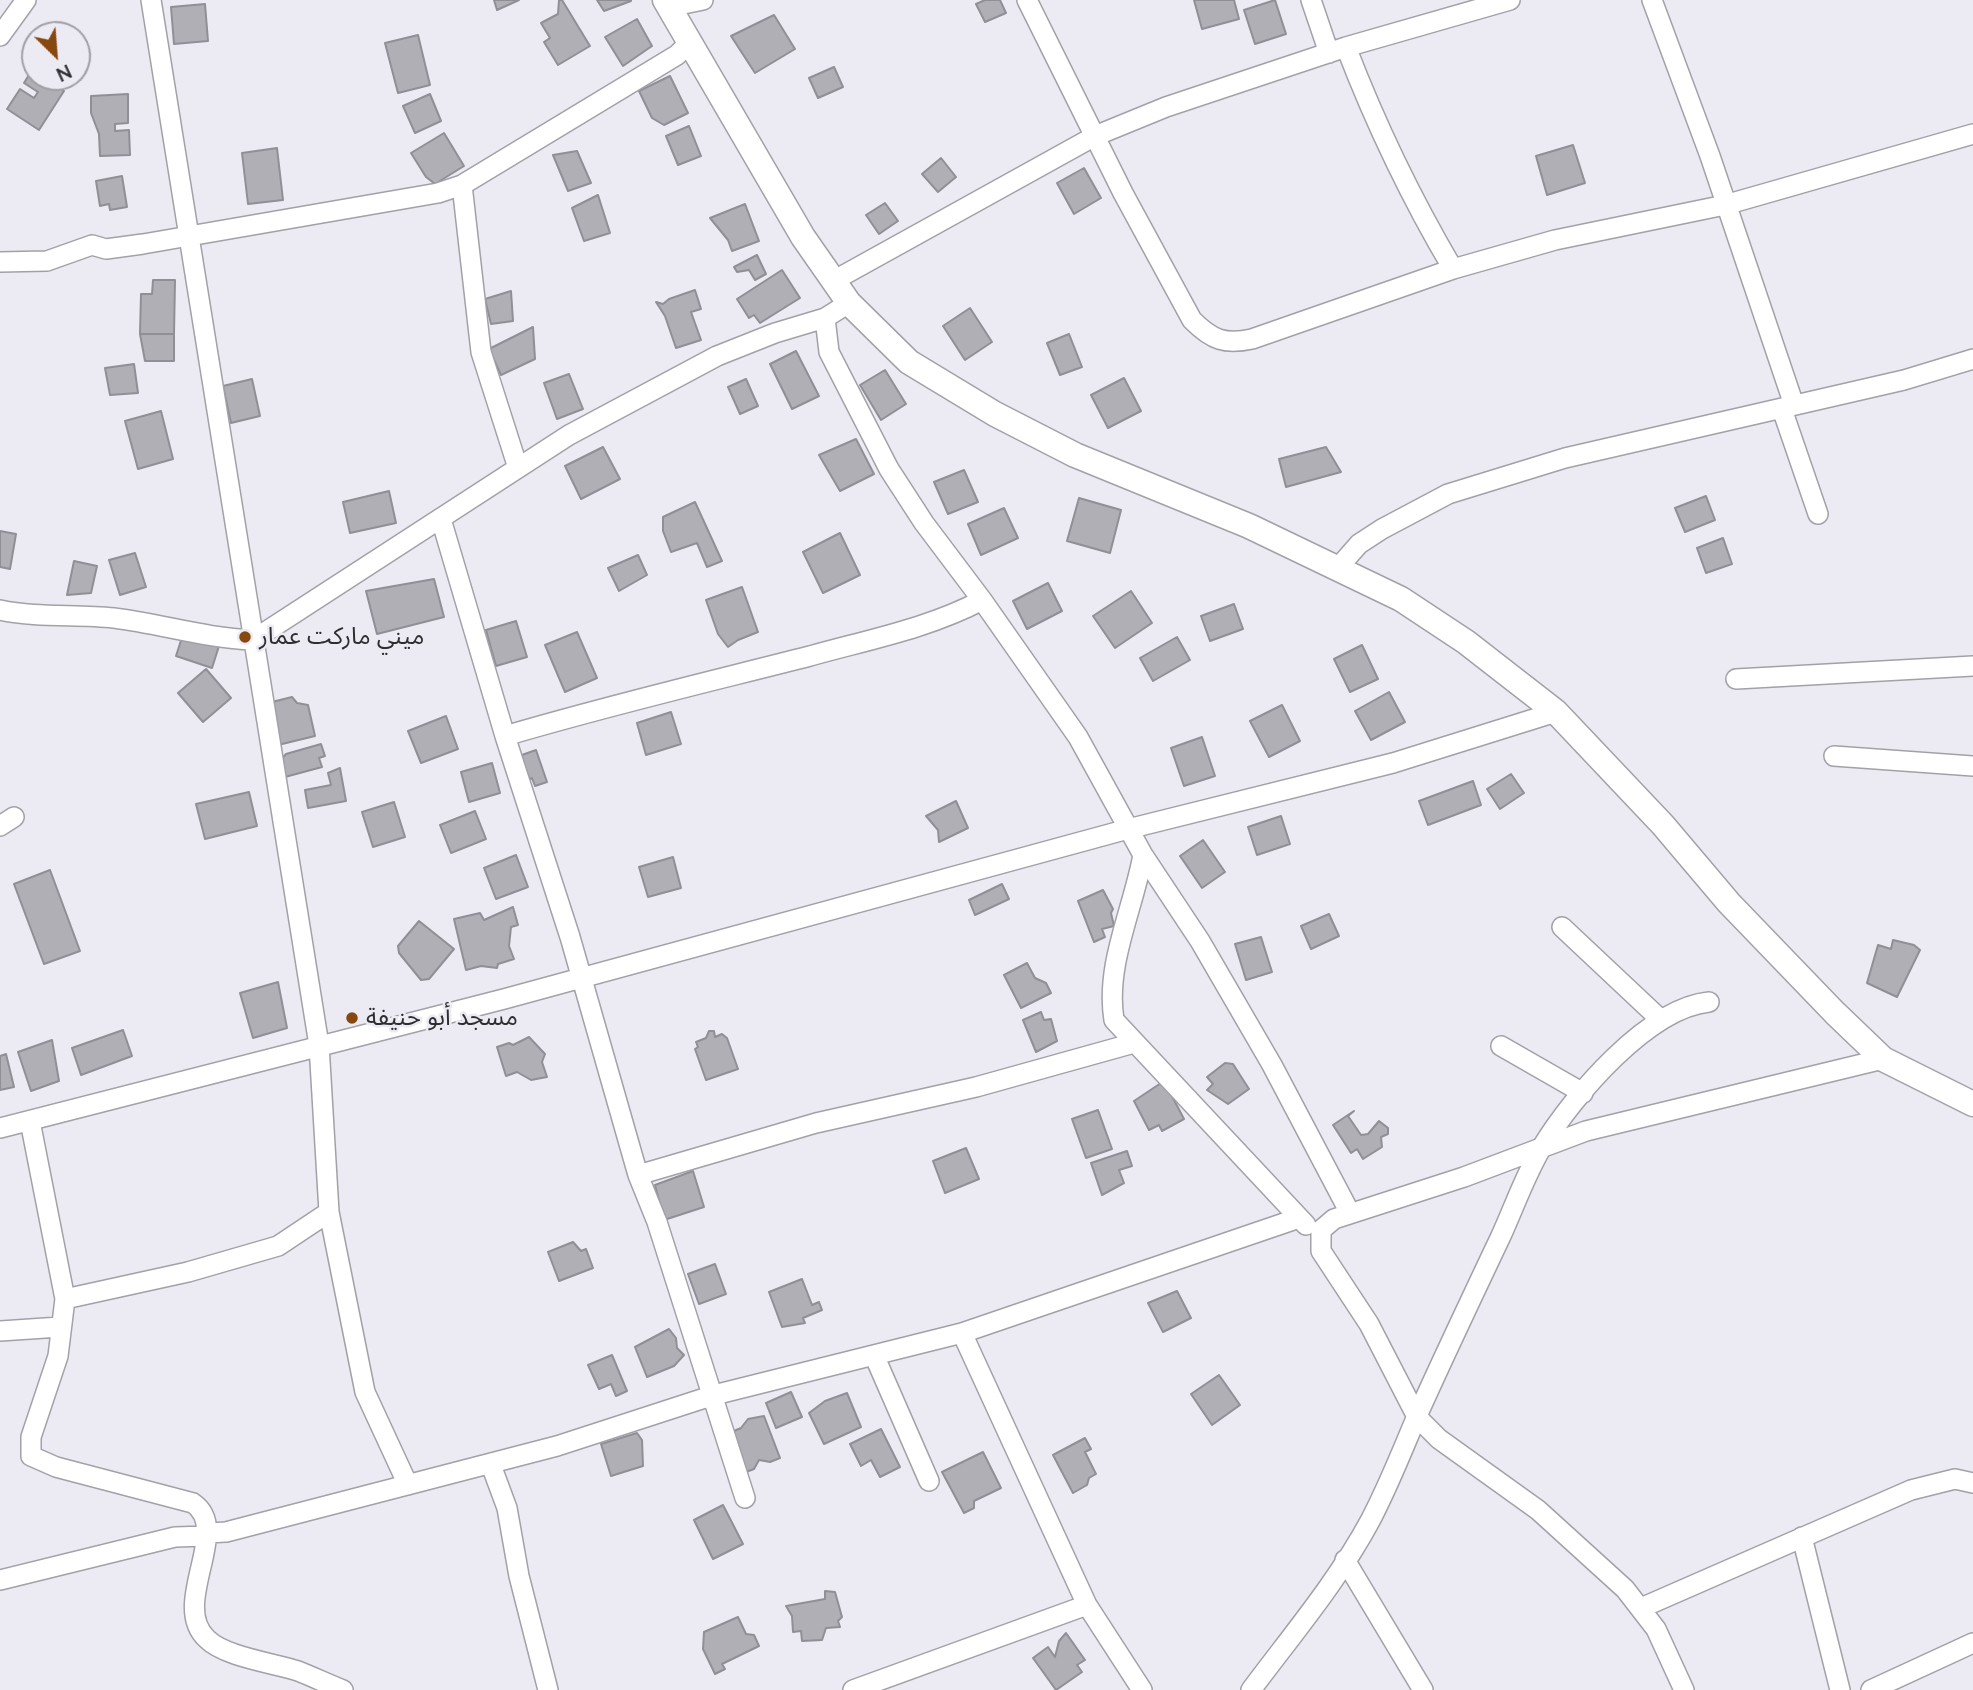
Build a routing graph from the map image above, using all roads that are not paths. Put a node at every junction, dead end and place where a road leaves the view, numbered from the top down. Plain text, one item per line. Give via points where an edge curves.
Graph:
1 (26, 0) edge
2 (151, 0) edge
3 (703, 0) edge
4 (1027, 0) edge
5 (1311, 0) edge
6 (1510, 0) edge
7 (1652, 0) edge
8 (667, 4) edge
9 (2, 27) edge
10 (690, 41) junction
11 (1338, 50) junction
12 (1973, 134) edge
13 (1095, 136) junction
14 (462, 184) junction
15 (1725, 205) junction
16 (189, 234) junction
17 (0, 262) edge
18 (1453, 269) junction
19 (833, 281) junction
20 (849, 303) junction
21 (825, 318) junction
22 (1973, 359) edge
23 (1788, 407) junction
24 (518, 468) junction
25 (1818, 514) dead end
26 (440, 519) junction
27 (1337, 569) junction
28 (982, 600) junction
29 (0, 610) edge
30 (253, 640) junction
31 (1973, 666) edge
32 (1736, 679) dead end
33 (1556, 712) junction
34 (505, 736) junction
35 (1834, 756) dead end
36 (1973, 766) edge
37 (1128, 829) junction
38 (1143, 855) junction
39 (1562, 928) dead end
40 (582, 978) junction
41 (1709, 1002) dead end
42 (1661, 1020) junction
43 (1134, 1043) junction
44 (318, 1045) junction
45 (1501, 1046) dead end
46 (1883, 1059) junction
47 (1583, 1093) junction
48 (1973, 1104) edge
49 (30, 1121) junction
50 (0, 1128) edge
51 (1542, 1147) junction
52 (638, 1175) junction
53 (330, 1212) junction
54 (1350, 1213) junction
55 (1299, 1218) junction
56 (1321, 1230) junction
57 (65, 1299) junction
58 (60, 1327) junction
59 (0, 1331) edge
60 (962, 1333) junction
61 (874, 1354) junction
62 (714, 1395) junction
63 (1417, 1417) junction
64 (491, 1465) junction
65 (929, 1481) dead end
66 (1973, 1483) edge
67 (408, 1485) junction
68 (745, 1499) dead end
69 (206, 1535) junction
70 (1802, 1537) junction
71 (1345, 1560) junction
72 (0, 1580) edge
73 (1087, 1605) junction
74 (1641, 1608) junction
75 (1973, 1643) edge
76 (343, 1690) edge
77 (548, 1690) edge
78 (853, 1690) edge
79 (1142, 1690) edge
80 (1251, 1690) edge
81 (1423, 1690) edge
82 (1685, 1690) edge
83 (1840, 1690) edge
84 (1871, 1690) edge

1 - 9 street
2 - 16 street
3 - 8 street
4 - 13 street
5 - 11 street
6 - 11 street
7 - 15 street
8 - 10 main road
10 - 14 street via 668,61
10 - 19 main road
11 - 13 street via 1166,107
11 - 18 street
12 - 15 street
13 - 18 street via 1192,320 1219,341 1232,344 1252,339
13 - 19 street
14 - 16 street via 438,193
14 - 24 street via 481,352
15 - 18 street via 1555,240
15 - 23 street
16 - 17 street via 106,249 92,245 47,261
16 - 30 street
19 - 20 main road
20 - 21 street
20 - 27 main road via 909,362 995,414 1075,455
21 - 24 street via 775,332 718,356 569,435
21 - 28 street via 829,352 889,469
22 - 23 street
23 - 25 street
23 - 27 street via 1604,448 1448,494 1382,528 1359,544
24 - 26 street
26 - 30 street
26 - 34 street
27 - 33 main road via 1401,599 1466,642
28 - 34 street via 945,617 871,639
28 - 37 street via 1078,737
29 - 30 street via 120,619
30 - 44 street
31 - 32 street
33 - 37 street via 1393,763
33 - 46 main road via 1729,903
34 - 40 street
35 - 36 street
37 - 38 street
37 - 40 street
38 - 43 street via 1112,972 1110,998 1114,1020
38 - 54 street via 1194,931 1272,1065
39 - 42 street
40 - 44 street
40 - 52 street
41 - 42 street via 1691,1004
42 - 47 street
43 - 52 street via 966,1089 859,1111
43 - 55 street
44 - 49 street
44 - 53 street
45 - 47 street
46 - 48 main road
46 - 51 street via 1678,1106
47 - 51 street
49 - 50 street
49 - 57 street
51 - 54 street
51 - 63 street
52 - 62 street
53 - 57 street via 278,1247
53 - 67 street via 365,1392
54 - 56 street
55 - 56 street
55 - 60 street
56 - 63 street via 1321,1251 1370,1324
57 - 58 street
58 - 59 street
58 - 69 street via 58,1356 31,1437 31,1456 56,1467 193,1503 206,1515
60 - 61 street
60 - 73 street
61 - 62 street
61 - 65 street
62 - 64 street
62 - 68 street
63 - 71 street via 1396,1471
63 - 74 street via 1439,1439 1538,1510
64 - 67 street
64 - 77 street via 506,1508
66 - 70 street via 1955,1479 1930,1484
67 - 69 street
69 - 72 street via 176,1537
69 - 76 street via 195,1608 207,1639
70 - 74 street
70 - 83 street
71 - 80 street
71 - 81 street
73 - 78 street
73 - 79 street
74 - 82 street
75 - 84 street

